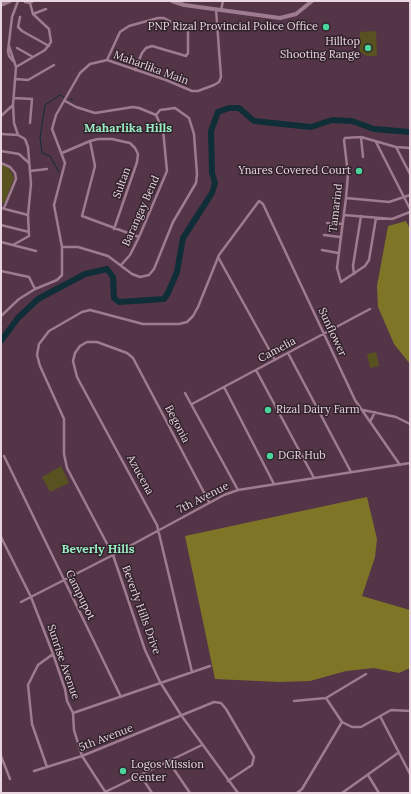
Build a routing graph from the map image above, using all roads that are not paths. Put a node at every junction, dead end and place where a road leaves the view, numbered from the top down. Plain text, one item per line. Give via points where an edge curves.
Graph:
1 (10, 1) edge
2 (18, 1) edge
3 (172, 1) edge
4 (223, 1) edge
5 (312, 1) edge
6 (25, 2) dead end
7 (31, 2) edge
8 (2, 4) edge
9 (46, 9) dead end
10 (218, 10) junction
11 (33, 14) junction
12 (20, 17) dead end
13 (49, 46) junction
14 (17, 48) dead end
15 (34, 57) junction
16 (107, 60) junction
17 (54, 65) dead end
18 (16, 67) junction
19 (135, 70) junction
20 (15, 79) junction
21 (14, 98) junction
22 (65, 101) junction
23 (13, 105) junction
24 (156, 114) junction
25 (1, 116) edge
26 (30, 123) dead end
27 (1, 134) edge
28 (18, 135) junction
29 (361, 137) junction
30 (90, 141) junction
31 (376, 142) junction
32 (396, 147) junction
33 (410, 148) edge
34 (1, 151) edge
35 (62, 153) junction
36 (363, 157) dead end
37 (1, 163) edge
38 (30, 163) junction
39 (47, 169) dead end
40 (30, 171) junction
41 (410, 174) edge
42 (410, 195) edge
43 (405, 197) junction
44 (346, 198) junction
45 (259, 202) joint
46 (3, 208) edge
47 (410, 208) edge
48 (410, 212) edge
49 (28, 215) junction
50 (344, 215) junction
51 (361, 216) junction
52 (376, 218) junction
53 (327, 223) dead end
54 (343, 224) junction
55 (1, 225) edge
56 (114, 228) junction
57 (29, 232) junction
58 (324, 235) dead end
59 (139, 237) junction
60 (340, 238) junction
61 (1, 242) edge
62 (13, 245) junction
63 (62, 248) junction
64 (322, 250) dead end
65 (36, 251) dead end
66 (338, 253) junction
67 (218, 257) junction
68 (121, 264) junction
69 (1, 271) edge
70 (354, 274) junction
71 (35, 289) junction
72 (370, 309) dead end
73 (1, 316) edge
74 (324, 334) junction
75 (288, 353) junction
76 (130, 355) joint
77 (275, 360) junction
78 (256, 370) junction
79 (224, 387) junction
80 (185, 392) dead end
81 (192, 404) junction
82 (363, 410) junction
83 (374, 412) junction
84 (370, 423) junction
85 (410, 424) edge
86 (4, 456) dead end
87 (410, 463) edge
88 (400, 465) junction
89 (351, 472) junction
90 (314, 478) junction
91 (274, 484) junction
92 (238, 490) junction
93 (209, 502) junction
94 (159, 530) junction
95 (1, 538) edge
96 (113, 555) junction
97 (64, 581) junction
98 (31, 597) junction
99 (21, 602) dead end
100 (53, 654) junction
101 (210, 666) dead end
102 (192, 672) junction
103 (366, 674) dead end
104 (160, 682) junction
105 (121, 697) junction
106 (326, 698) junction
107 (294, 701) dead end
108 (410, 711) edge
109 (73, 714) junction
110 (181, 715) junction
111 (380, 716) junction
112 (342, 722) junction
113 (202, 745) junction
114 (398, 752) junction
115 (1, 756) edge
116 (82, 756) junction
117 (169, 762) junction
118 (47, 767) junction
119 (34, 771) dead end
120 (410, 774) edge
121 (368, 775) junction
122 (140, 776) junction
123 (10, 779) dead end
124 (228, 781) junction
125 (302, 789) junction
126 (105, 793) edge
127 (152, 793) edge
128 (190, 793) edge
129 (238, 793) edge
130 (297, 793) edge
131 (301, 793) edge
132 (342, 793) edge
133 (379, 793) edge

1 - 8 main road
2 - 18 street via 12,17 9,46 9,56
3 - 10 main road
4 - 10 street
5 - 10 main road via 296,14 280,18
6 - 7 street
7 - 11 street
9 - 11 street
10 - 19 street, Maharlika Main via 221,77 219,82 192,91
11 - 13 street via 50,29 52,37
12 - 13 street via 18,27 22,32
13 - 15 street
14 - 15 street
15 - 18 street
16 - 19 street, Maharlika Main
16 - 19 street via 120,32 129,26 164,18 188,31 186,56 152,46 142,53
16 - 22 street, Maharlika Main via 90,64 80,72
17 - 20 street via 28,80
18 - 20 street
20 - 21 street
21 - 23 street
21 - 26 street via 32,99
22 - 24 street via 95,113 133,107
22 - 35 street, Maharlika Main via 52,129
23 - 25 street
23 - 28 street
24 - 59 street, Barangay Bend via 165,138 168,167
24 - 68 street via 160,110 175,108 189,118 194,134 196,183 173,222 154,270 140,277 132,274
27 - 28 street
28 - 38 street via 27,142
29 - 31 street
29 - 36 street
29 - 44 street, Tamarind via 347,136 344,140 348,174
30 - 35 street, Sultan
30 - 56 street via 95,166 82,216
30 - 56 street, Sultan via 112,139 130,143 138,154
31 - 32 street
31 - 43 street via 390,173
32 - 33 street
32 - 41 street
34 - 38 street via 19,154
35 - 63 street, Maharlika Main via 65,168 54,211
37 - 46 street via 12,169 16,179
38 - 40 street
39 - 40 street
40 - 49 street
42 - 43 street
43 - 44 street via 386,202
43 - 47 street
44 - 50 street, Tamarind
45 - 67 street, Beverly Hills Drive
45 - 74 street, Sunflower via 263,204
46 - 49 street
48 - 52 street via 395,218
49 - 57 street
50 - 51 street
50 - 54 street, Tamarind
51 - 52 street
51 - 70 street
52 - 70 street via 370,260
53 - 54 street
54 - 60 street, Tamarind
55 - 57 street
56 - 59 street
57 - 62 street via 27,238
58 - 60 street
59 - 68 street, Barangay Bend via 130,255
60 - 66 street, Tamarind
61 - 62 street
62 - 65 street
63 - 68 street via 78,246 108,256
63 - 71 street, Maharlika Main via 62,275 57,280
64 - 66 street
66 - 70 street, Tamarind via 337,268 340,281
67 - 77 street
67 - 96 street, Beverly Hills Drive via 198,307 187,322 143,324 90,310 48,331 39,344 37,355 40,366 64,419 64,454 67,468
69 - 71 street via 29,277
71 - 73 street, Maharlika Main via 19,299
72 - 74 street, Camelia
74 - 75 street, Camelia
74 - 82 street, Sunflower via 355,400
75 - 77 street, Camelia
75 - 89 street
76 - 93 street, Begonia
76 - 94 street, Azucena via 103,343 91,342 77,349 74,365 77,377
77 - 78 street, Camelia
78 - 79 street, Camelia
78 - 90 street
79 - 81 street, Camelia
79 - 91 street
80 - 81 street
81 - 92 street
82 - 83 street
82 - 84 street, Sunflower
83 - 84 street
83 - 85 street via 396,417
84 - 88 street, Sunflower
86 - 97 street, Campupot
87 - 88 street, 7th Avenue
88 - 89 street, 7th Avenue
89 - 90 street, 7th Avenue
90 - 91 street, 7th Avenue
91 - 92 street, 7th Avenue
92 - 93 street, 7th Avenue
93 - 94 street, 7th Avenue
94 - 96 street, 7th Avenue
94 - 102 street, Azucena
95 - 98 street, Sunrise Avenue
96 - 97 street, 7th Avenue
96 - 104 street, Beverly Hills Drive via 146,650
97 - 98 street, 7th Avenue
97 - 105 street, Campupot
98 - 99 street, 7th Avenue
98 - 100 street, Sunrise Avenue
100 - 109 street, Sunrise Avenue
100 - 118 street via 38,665 28,684 32,724
101 - 102 street
102 - 104 street
103 - 106 street
104 - 105 street
104 - 110 street, Beverly Hills Drive
105 - 109 street
106 - 107 street
106 - 112 street
108 - 111 street via 391,710
109 - 116 street, Sunrise Avenue via 74,730
110 - 113 street, Beverly Hills Drive
110 - 116 street, 5th Avenue
110 - 124 street, 5th Avenue via 214,702 221,703 226,709 254,757 252,765
111 - 112 street via 361,727 352,727
111 - 114 street
112 - 125 street
113 - 117 street
113 - 124 street, Beverly Hills Drive
114 - 120 street
114 - 121 street
115 - 123 street
116 - 118 street, 5th Avenue
116 - 126 street, Sunrise Avenue
117 - 122 street
117 - 128 street
118 - 119 street, 5th Avenue
121 - 132 street
121 - 133 street
122 - 126 street
122 - 127 street
124 - 129 street, Beverly Hills Drive
125 - 130 street
125 - 131 street

